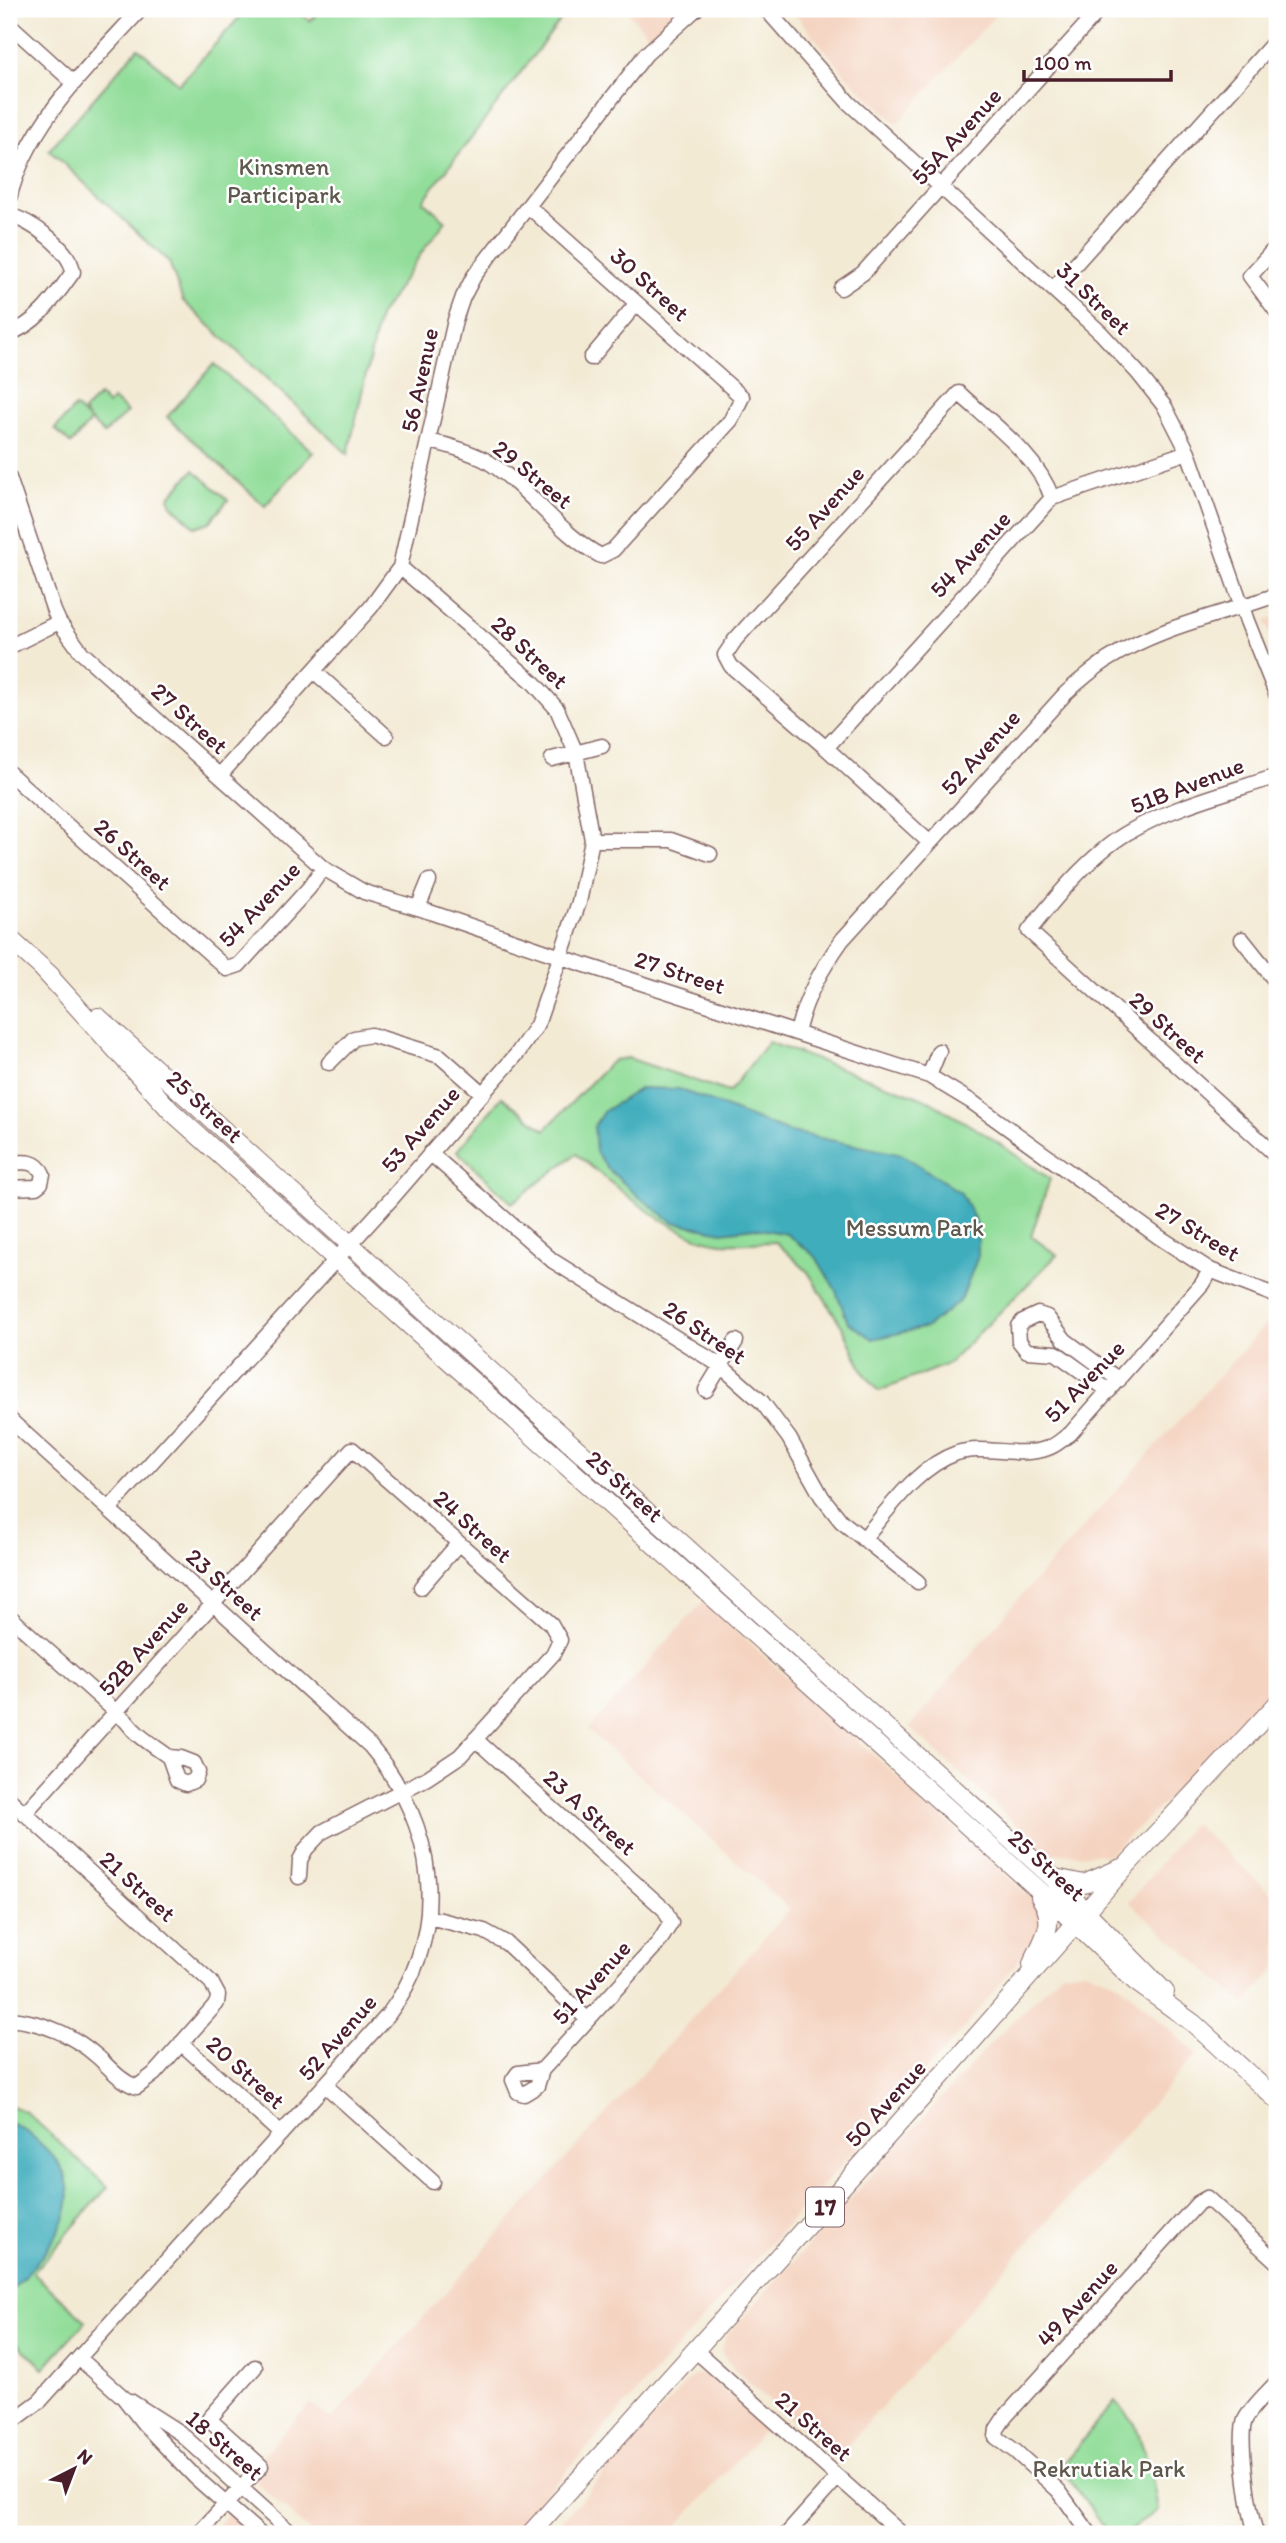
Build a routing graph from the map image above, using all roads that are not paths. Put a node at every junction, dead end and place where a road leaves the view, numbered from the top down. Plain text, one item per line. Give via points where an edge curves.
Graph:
1 (141, 9) edge
2 (696, 9) edge
3 (766, 9) edge
4 (1100, 9) edge
5 (9, 24) edge
6 (1277, 39) edge
7 (74, 83) junction
8 (941, 188) junction
9 (9, 199) edge
10 (528, 205) junction
11 (9, 216) edge
12 (1277, 246) edge
13 (841, 288) dead end
14 (1053, 289) junction
15 (637, 303) junction
16 (1277, 312) edge
17 (9, 333) edge
18 (591, 358) dead end
19 (429, 441) junction
20 (1188, 452) junction
21 (10, 486) edge
22 (1052, 498) junction
23 (601, 556) joint
24 (400, 567) junction
25 (1277, 595) edge
26 (1242, 607) junction
27 (59, 622) junction
28 (9, 647) edge
29 (315, 672) junction
30 (1277, 696) edge
31 (387, 736) dead end
32 (602, 746) dead end
33 (826, 748) junction
34 (576, 753) junction
35 (552, 759) dead end
36 (9, 773) edge
37 (220, 775) junction
38 (1277, 776) edge
39 (592, 841) junction
40 (929, 842) junction
41 (710, 854) dead end
42 (323, 868) junction
43 (429, 881) dead end
44 (418, 908) junction
45 (1028, 931) joint
46 (9, 938) edge
47 (1242, 939) dead end
48 (560, 956) junction
49 (42, 968) junction
50 (227, 969) joint
51 (1277, 984) edge
52 (797, 1033) junction
53 (939, 1051) dead end
54 (329, 1063) dead end
55 (929, 1076) junction
56 (482, 1093) junction
57 (430, 1153) junction
58 (1277, 1156) edge
59 (9, 1163) edge
60 (9, 1188) edge
61 (349, 1244) junction
62 (337, 1259) junction
63 (1210, 1270) junction
64 (1277, 1296) edge
65 (1065, 1340) junction
66 (736, 1341) dead end
67 (1056, 1353) junction
68 (1092, 1358) junction
69 (721, 1366) junction
70 (1084, 1371) junction
71 (1119, 1380) junction
72 (706, 1390) dead end
73 (1109, 1391) junction
74 (9, 1419) edge
75 (352, 1449) joint
76 (1019, 1453) junction
77 (1021, 1468) dead end
78 (109, 1509) junction
79 (863, 1539) junction
80 (458, 1544) junction
81 (918, 1583) dead end
82 (421, 1587) dead end
83 (213, 1604) junction
84 (9, 1616) edge
85 (1277, 1704) edge
86 (116, 1712) junction
87 (475, 1740) junction
88 (164, 1754) dead end
89 (402, 1790) junction
90 (9, 1799) edge
91 (24, 1814) junction
92 (1127, 1865) junction
93 (299, 1877) dead end
94 (1052, 1877) junction
95 (1032, 1885) junction
96 (429, 1917) junction
97 (1081, 1917) junction
98 (671, 1923) joint
99 (1024, 1982) junction
100 (9, 2019) edge
101 (587, 2019) junction
102 (181, 2043) junction
103 (542, 2070) dead end
104 (326, 2086) junction
105 (1277, 2100) edge
106 (281, 2134) junction
107 (433, 2182) dead end
108 (1277, 2262) edge
109 (696, 2351) junction
110 (79, 2358) junction
111 (255, 2367) dead end
112 (1277, 2382) edge
113 (123, 2397) junction
114 (9, 2424) edge
115 (838, 2477) junction
116 (240, 2488) junction
117 (225, 2504) junction
118 (198, 2534) edge
119 (260, 2534) edge
120 (292, 2534) edge
121 (530, 2534) edge
122 (787, 2534) edge
123 (902, 2534) edge
124 (1090, 2534) edge
125 (1257, 2534) edge

1 - 7 street
2 - 10 street, 56 Avenue via 646,54
3 - 8 street, 31 Street via 849,103
4 - 8 street, 55A Avenue
5 - 7 street
6 - 14 street
7 - 9 street via 35,134
8 - 13 street, 55A Avenue via 863,273
8 - 14 street, 31 Street
10 - 15 street, 30 Street
10 - 19 street, 56 Avenue via 493,248 463,297
11 - 17 street via 38,230 68,256 74,272 30,322
12 - 16 street via 1250,276
14 - 20 street, 31 Street via 1138,373 1165,407
15 - 18 street
15 - 23 street, 30 Street via 742,397 731,421 613,550
19 - 23 street, 29 Street via 485,460 585,548
19 - 24 street, 56 Avenue
20 - 22 street, 54 Avenue
20 - 26 street, 31 Street
21 - 27 street, 27 Street
22 - 33 street, 54 Avenue
22 - 33 street, 55 Avenue via 1033,461 959,393 724,655
24 - 29 street, 56 Avenue
24 - 34 street, 28 Street via 533,682 557,709
25 - 26 street, 52 Avenue
26 - 30 street, 31 Street
26 - 40 street, 52 Avenue via 1158,634 1106,660 1058,701
27 - 28 street
27 - 37 street, 27 Street via 82,653
29 - 31 street
29 - 37 street, 56 Avenue
32 - 34 street
33 - 40 street
34 - 35 street
34 - 39 street, 28 Street
36 - 50 street, 26 Street
37 - 42 street, 27 Street
38 - 45 street, 51B Avenue via 1165,814 1125,834 1073,880
39 - 41 street via 671,840
39 - 48 street, 53 Avenue via 579,902
40 - 52 street, 52 Avenue via 818,973
42 - 44 street, 27 Street via 364,892
42 - 50 street, 54 Avenue via 239,964
43 - 44 street
44 - 48 street, 27 Street
45 - 58 street, 29 Street
46 - 49 main road, 25 Street
47 - 51 street
48 - 52 street, 27 Street
48 - 56 street, 53 Avenue via 537,1025
49 - 61 main road, 25 Street
49 - 62 main road, 25 Street via 171,1111
52 - 55 street, 27 Street
53 - 55 street
54 - 56 street via 354,1038 370,1035 440,1056
55 - 63 street, 27 Street
56 - 57 street, 53 Avenue
57 - 61 street, 53 Avenue
57 - 69 street, 26 Street via 552,1261
59 - 60 street via 37,1164 43,1174 36,1187
61 - 62 street, 53 Avenue
61 - 94 main road, 25 Street
62 - 78 street, 53 Avenue
62 - 95 main road, 25 Street
63 - 64 street, 27 Street
63 - 71 street, 51 Avenue
65 - 67 street
65 - 67 street via 1047,1317 1038,1314 1018,1326 1018,1340 1027,1351
65 - 68 street
66 - 69 street
67 - 70 street
68 - 70 street
68 - 71 street
69 - 72 street
69 - 79 street, 26 Street via 776,1418 822,1497
70 - 73 street
71 - 73 street, 51 Avenue
73 - 76 street, 51 Avenue via 1070,1434 1049,1448
74 - 78 street, 23 Street
75 - 80 street, 24 Street
75 - 83 street, 52B Avenue
76 - 77 street
76 - 79 street, 51 Avenue via 959,1452 934,1465
78 - 83 street, 23 Street
79 - 81 street, 26 Street
80 - 82 street
80 - 87 street, 24 Street via 551,1625 561,1640
83 - 86 street, 52B Avenue
83 - 89 street, 23 Street via 363,1738
84 - 86 street
85 - 92 main road, 50 Avenue / 17
86 - 88 street via 155,1741
86 - 91 street, 52B Avenue
87 - 89 street via 443,1768
87 - 98 street, 23 A Street via 665,1910
89 - 93 street via 323,1832 300,1860
89 - 96 street, 52 Avenue via 425,1849
90 - 91 street, 21 Street
91 - 102 street, 21 Street via 211,1982 218,1995 216,2003
92 - 94 main road via 1084,1884
92 - 97 main road, 50 Avenue / 17
94 - 97 main road, 25 Street
95 - 97 main road, 25 Street
95 - 99 main road via 1045,1905 1049,1925
96 - 101 street via 484,1931 506,1943
96 - 104 street, 52 Avenue via 419,1954 396,2004
97 - 99 main road, 50 Avenue / 17
97 - 105 main road, 25 Street via 1136,1982 1193,2023
98 - 101 street, 51 Avenue
99 - 109 main road, 50 Avenue / 17
100 - 102 street via 60,2031 137,2087
101 - 103 street, 51 Avenue
102 - 106 street, 20 Street
104 - 106 street, 52 Avenue
104 - 107 street
106 - 110 street, 52 Avenue
108 - 124 street, 49 Avenue via 1207,2198 1198,2203 1005,2417 996,2437 1059,2491
109 - 115 street, 21 Street
109 - 121 main road, 50 Avenue / 17
110 - 113 street, 18 Street
110 - 114 street, 52 Avenue via 40,2401
111 - 116 street via 209,2419 261,2466
112 - 125 street via 1245,2420 1242,2438
113 - 116 street, 18 Street via 180,2433
113 - 117 street, 18 Street via 169,2451
115 - 122 street
115 - 123 street, 21 Street
116 - 117 street
116 - 120 street, 18 Street
117 - 118 street
117 - 119 street, 18 Street

